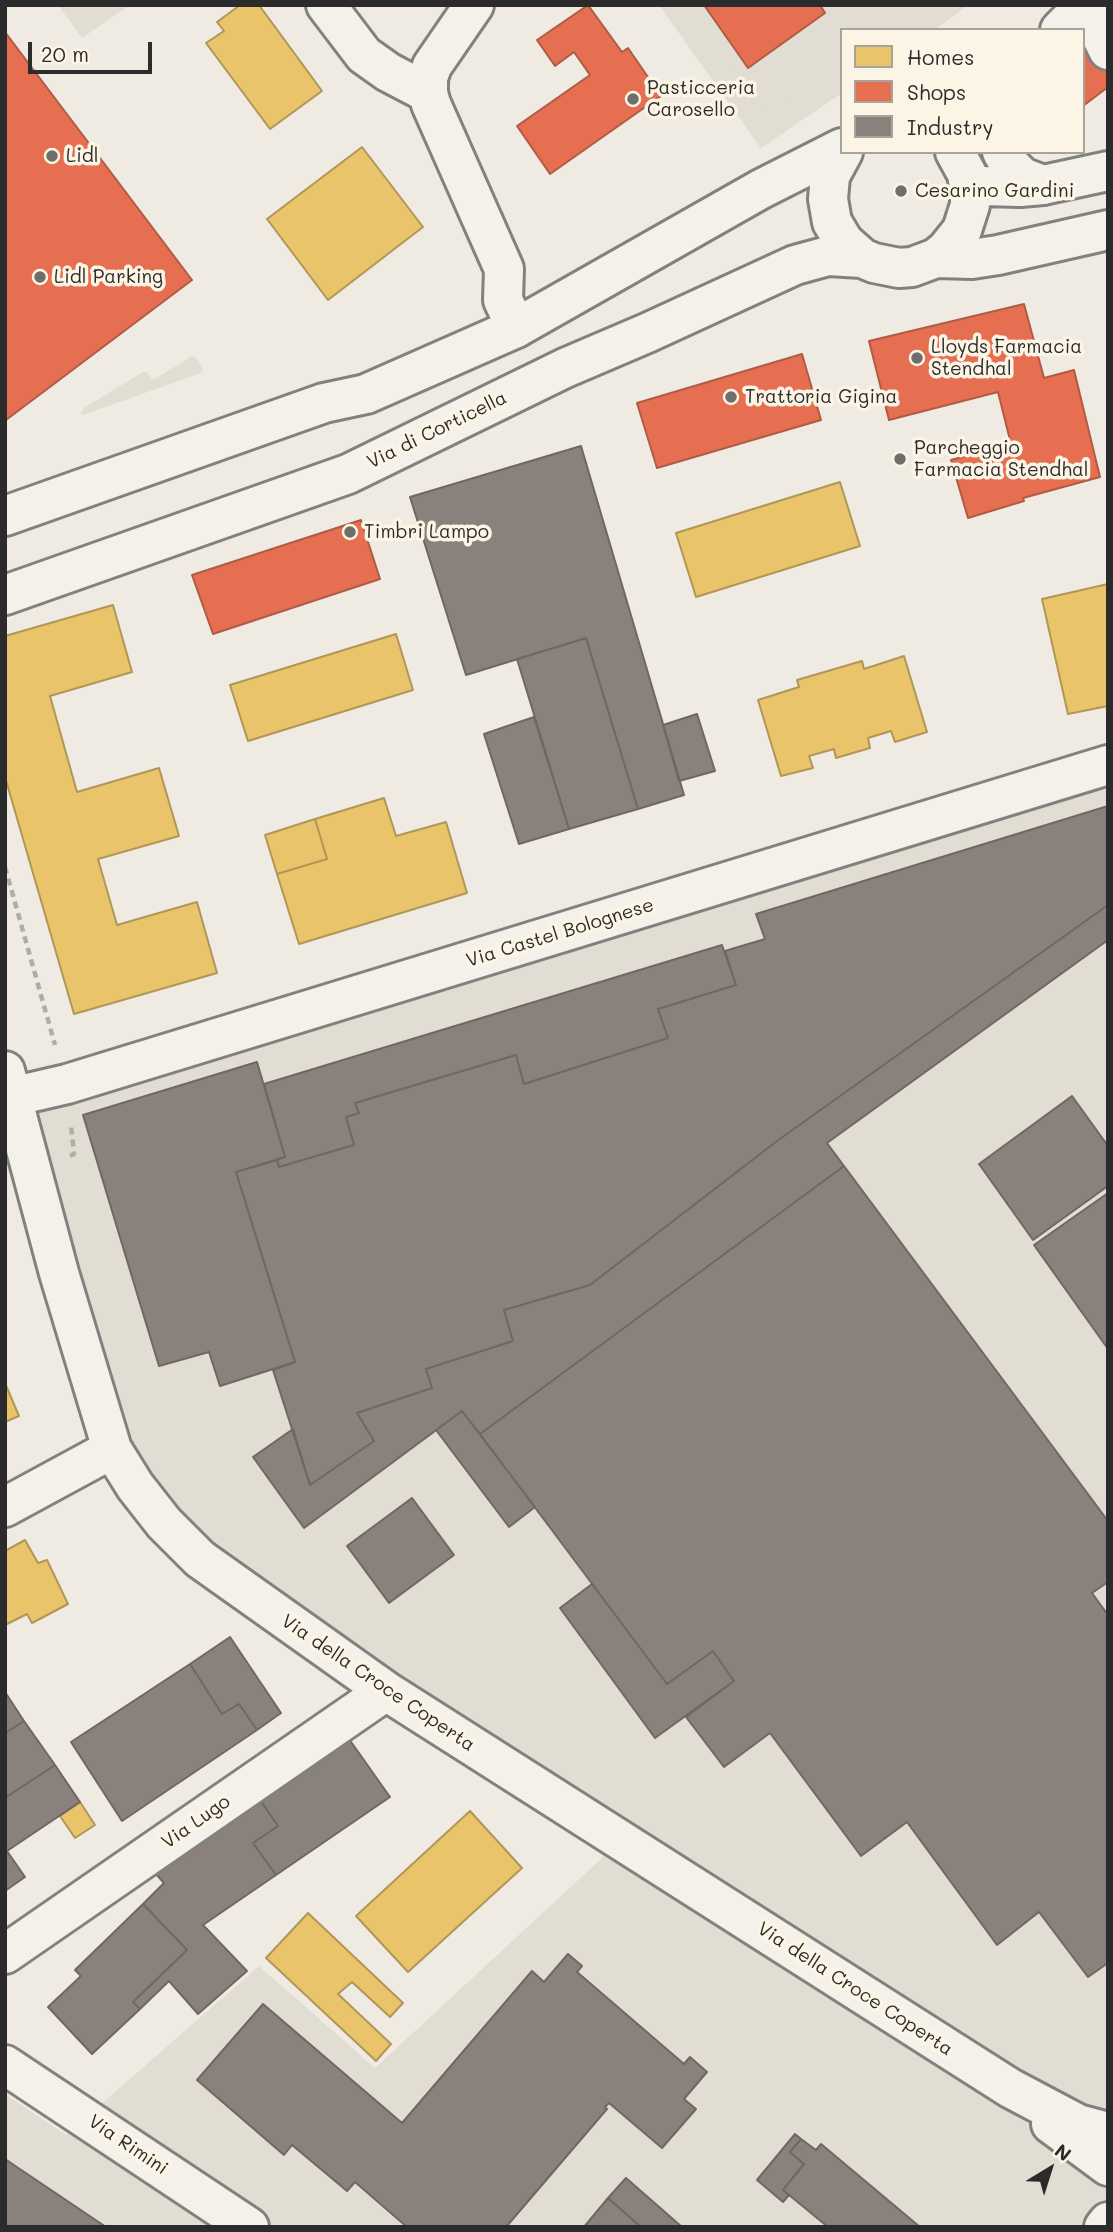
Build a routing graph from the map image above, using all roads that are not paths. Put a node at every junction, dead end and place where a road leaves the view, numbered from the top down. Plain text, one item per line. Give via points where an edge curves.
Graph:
1 (326, 5) edge
2 (474, 5) edge
3 (428, 93) junction
4 (840, 151) edge
5 (840, 154) edge
6 (1003, 154) edge
7 (961, 161) edge
8 (1108, 171) edge
9 (1043, 185) junction
10 (1108, 230) edge
11 (862, 258) junction
12 (936, 258) junction
13 (516, 328) junction
14 (5, 516) edge
15 (5, 595) edge
16 (1108, 765) edge
17 (8, 1084) edge
18 (20, 1153) edge
19 (112, 1449) junction
20 (5, 1507) edge
21 (386, 1690) junction
22 (5, 1954) edge
23 (5, 2065) edge
24 (1010, 2088) junction
25 (1108, 2132) edge
26 (1108, 2166) edge
27 (1108, 2222) edge
28 (250, 2227) edge
29 (1104, 2227) edge

1 - 3 street via 364,55
2 - 3 street via 432,66
3 - 13 street via 504,269 503,300
4 - 13 street via 778,179
5 - 11 street via 830,176 832,222 844,242
6 - 9 street via 1022,177
7 - 9 street via 996,187
7 - 12 street via 970,205 962,230
8 - 9 street
10 - 12 street via 999,255
11 - 12 street, Via di Corticella via 899,268
11 - 15 street, Via di Corticella via 828,256 795,265 565,368 348,474
13 - 14 street via 366,394 324,402
16 - 17 street, Via Castel Bolognese via 66,1084
17 - 18 street, Via della Croce Coperta
18 - 19 street, Via della Croce Coperta
19 - 20 street
19 - 21 street, Via della Croce Coperta via 164,1523 200,1559
21 - 22 street, Via Lugo
21 - 24 street, Via della Croce Coperta
23 - 28 street, Via Rimini
24 - 25 street, Via della Croce Coperta via 1078,2124
24 - 26 street, Via della Croce Coperta
27 - 29 street

